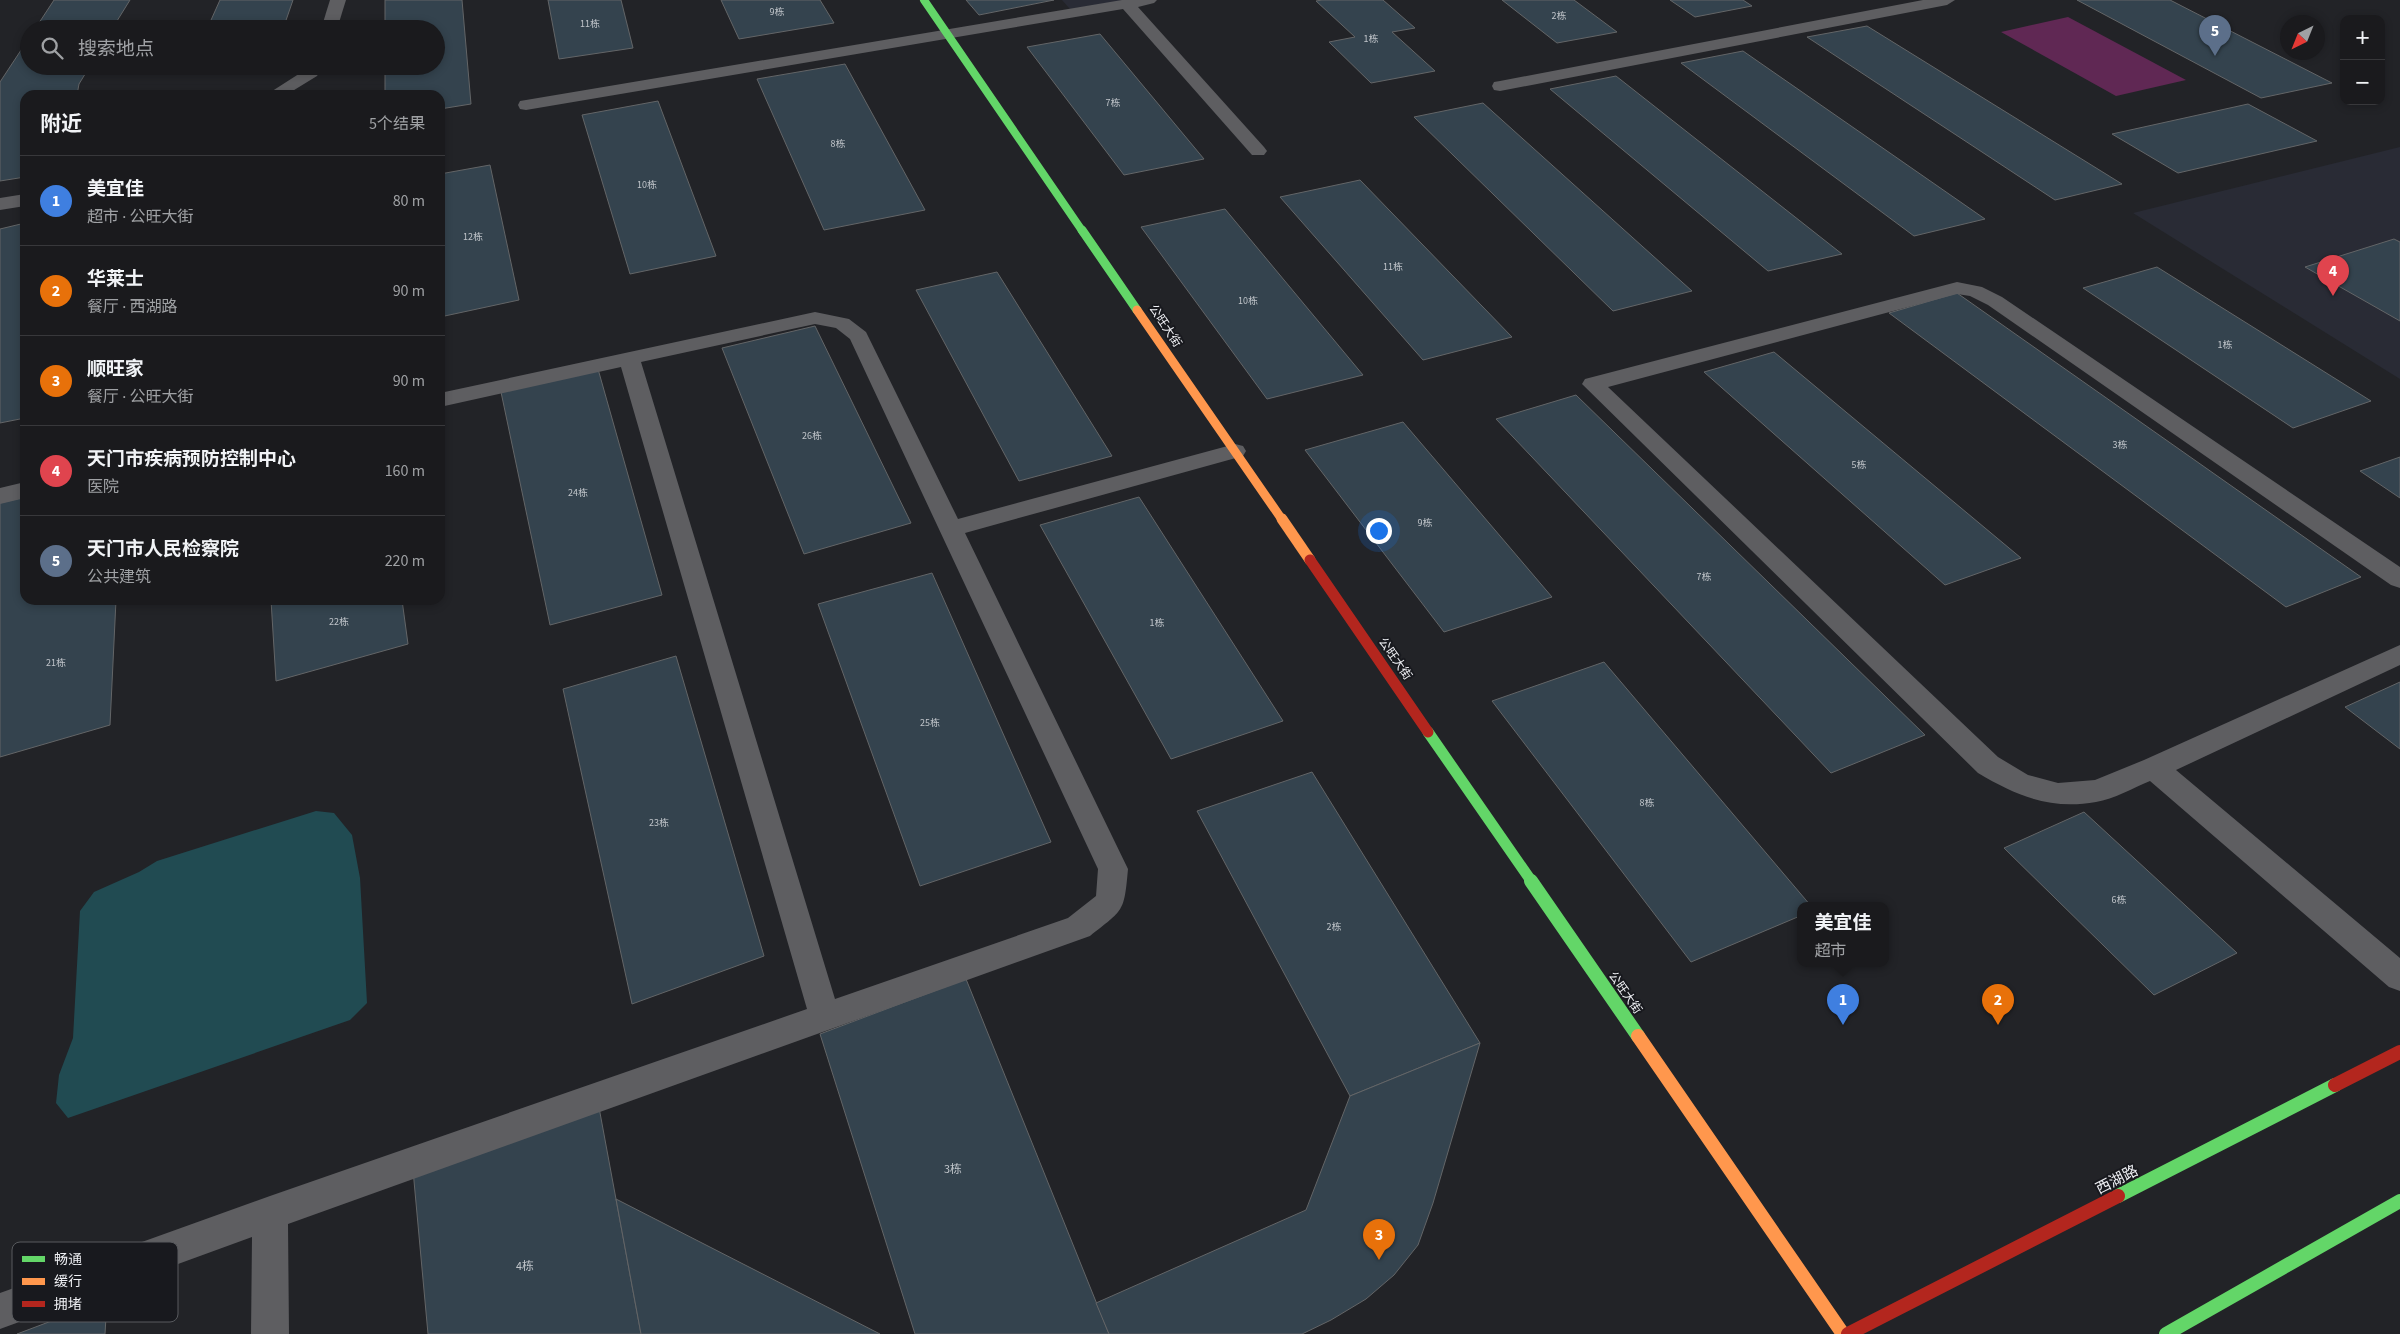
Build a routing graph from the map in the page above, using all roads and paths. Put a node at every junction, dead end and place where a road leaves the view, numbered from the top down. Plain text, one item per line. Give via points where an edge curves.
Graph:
1 (338, 0) edge
2 (924, 0) edge
3 (1149, 0) edge
4 (1947, 0) edge
5 (1127, 4) junction
6 (332, 20) edge
7 (948, 32) junction
8 (308, 75) edge
9 (1500, 86) dead end
10 (282, 90) edge
11 (526, 105) dead end
12 (1258, 151) dead end
13 (20, 201) edge
14 (0, 204) edge
15 (629, 359) junction
16 (445, 399) edge
17 (1235, 451) junction
18 (20, 491) edge
19 (0, 496) edge
20 (951, 529) junction
21 (2400, 579) edge
22 (2400, 654) edge
23 (2154, 768) junction
24 (2400, 977) edge
25 (825, 1017) junction
26 (2400, 1052) edge
27 (2400, 1201) edge
28 (270, 1213) junction
29 (178, 1246) edge
30 (12, 1307) edge
31 (0, 1311) edge
32 (270, 1334) edge
33 (1843, 1334) edge
34 (1848, 1334) edge
35 (2166, 1334) edge

1 - 6 lane
2 - 7 street, 公旺大街
3 - 5 lane
4 - 9 lane
5 - 7 lane
5 - 12 lane
7 - 11 lane
7 - 17 street, 公旺大街
8 - 10 lane
13 - 14 lane
15 - 16 lane
15 - 20 lane via 814,318 842,323 859,336
15 - 25 lane
17 - 20 lane
17 - 33 street, 公旺大街
18 - 19 lane
20 - 25 lane via 1113,869 1110,902 1079,927
21 - 23 lane via 2003,306 1975,291 1957,288 1593,384 1988,765 2020,784 2058,794 2097,791
22 - 23 lane
23 - 24 lane
25 - 28 lane
26 - 34 street, 西湖路
27 - 35 street
28 - 29 lane
28 - 32 lane
30 - 31 lane

